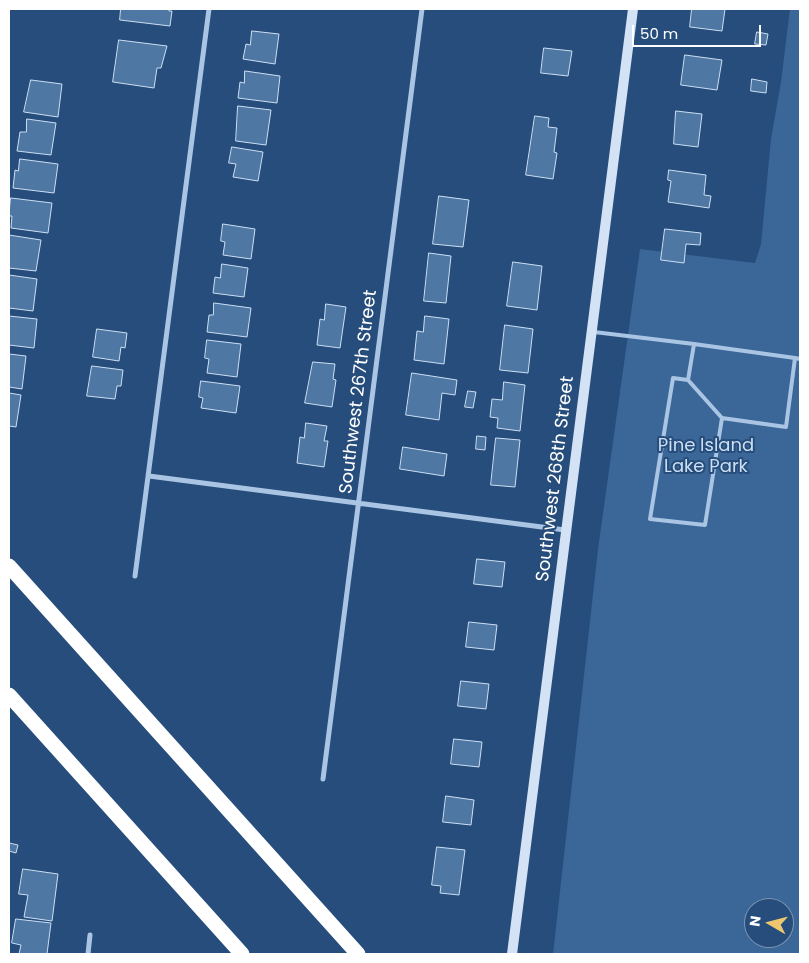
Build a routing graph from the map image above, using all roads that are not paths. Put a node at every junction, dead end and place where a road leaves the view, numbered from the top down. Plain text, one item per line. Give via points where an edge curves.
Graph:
1 (209, 9) edge
2 (422, 9) edge
3 (633, 9) edge
4 (591, 332) junction
5 (694, 344) junction
6 (795, 358) junction
7 (800, 359) edge
8 (688, 380) junction
9 (722, 418) junction
10 (149, 476) junction
11 (359, 504) junction
12 (566, 530) junction
13 (9, 566) edge
14 (136, 576) dead end
15 (9, 695) edge
16 (323, 779) dead end
17 (90, 935) dead end
18 (88, 954) edge
19 (242, 954) edge
20 (358, 954) edge
21 (512, 954) edge

1 - 10 street
2 - 11 street, Southwest 267th Street
3 - 4 main road, Southwest 268th Street
4 - 5 lane
4 - 12 main road, Southwest 268th Street
5 - 6 lane
5 - 8 lane
6 - 7 lane
6 - 9 lane via 786,427
8 - 9 lane
8 - 9 lane via 673,378 650,519 705,526
10 - 11 street
10 - 14 street
11 - 12 street
11 - 16 street, Southwest 267th Street
12 - 21 main road, Southwest 268th Street
13 - 20 highway
15 - 19 highway
17 - 18 street

